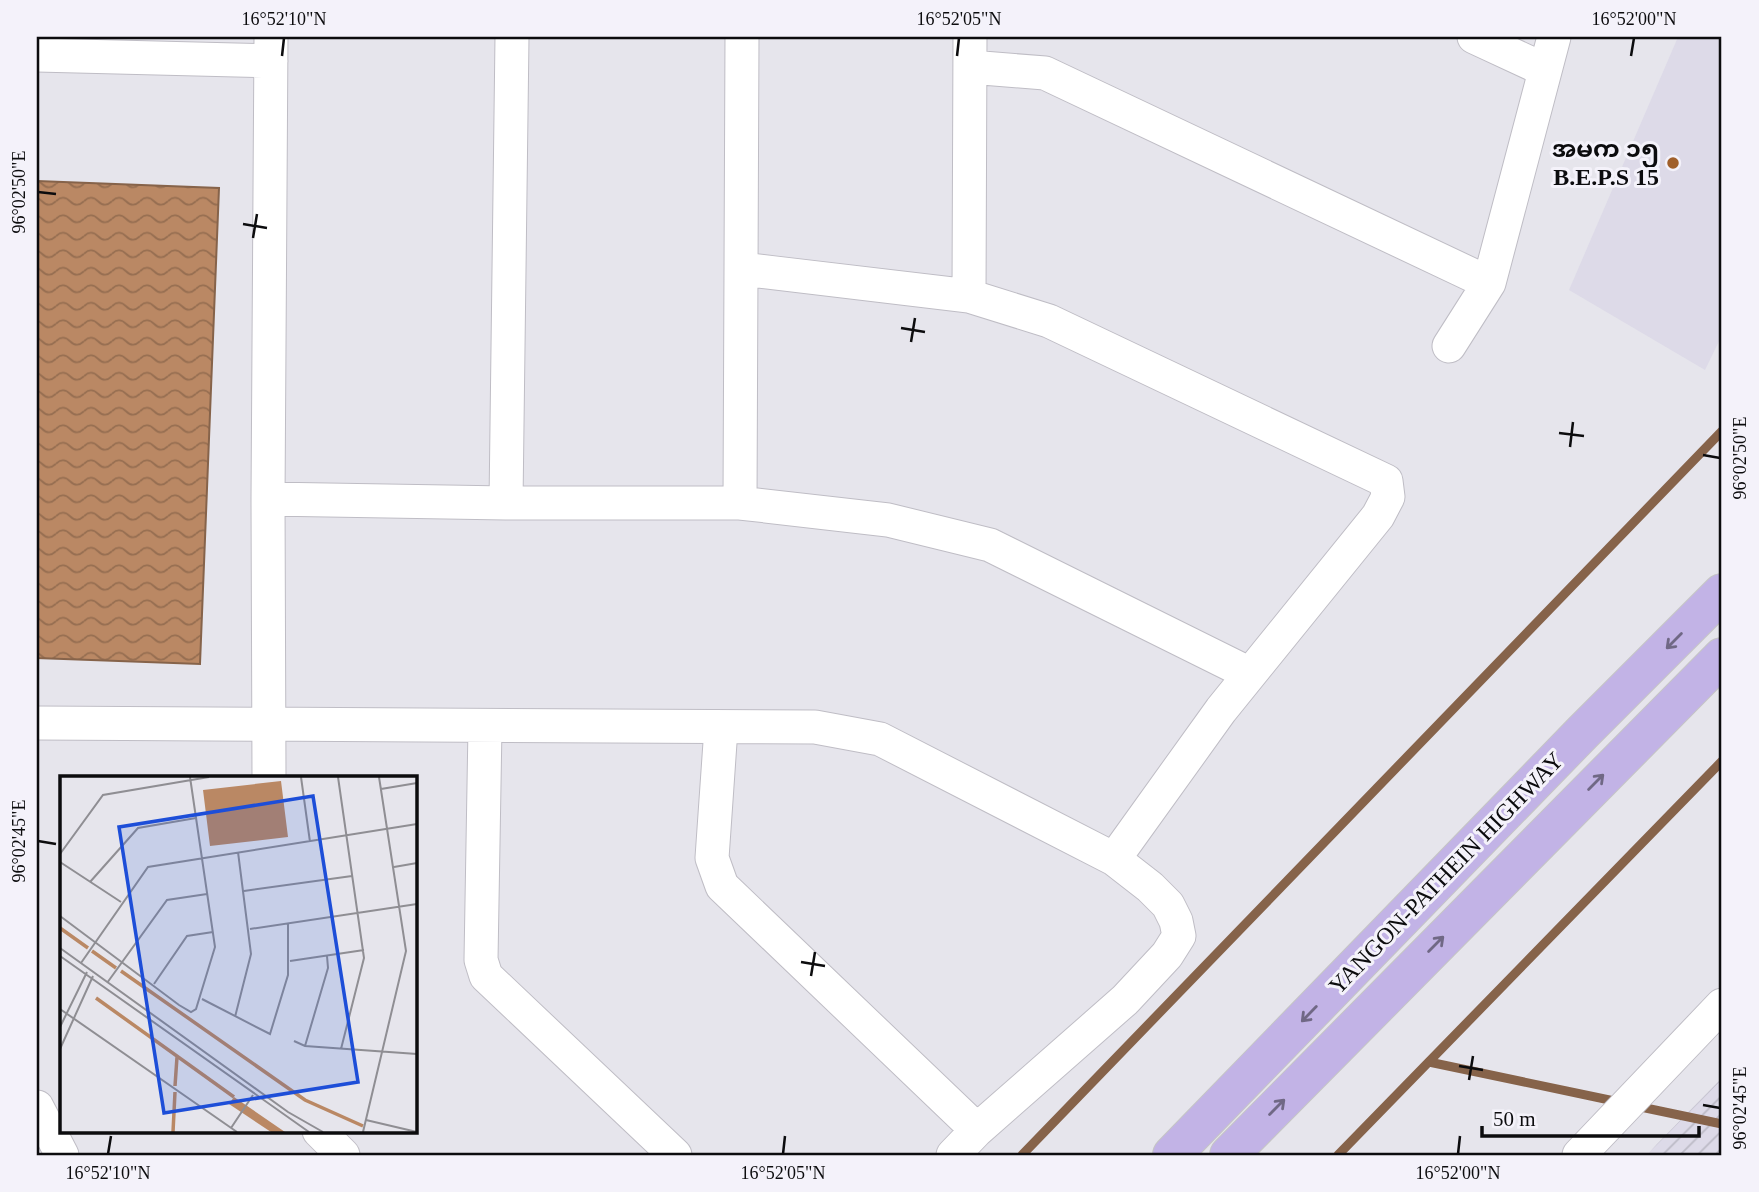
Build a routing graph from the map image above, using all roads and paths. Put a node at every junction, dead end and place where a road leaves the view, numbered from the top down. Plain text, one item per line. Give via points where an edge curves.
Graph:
1 (512, 37) edge
2 (742, 37) edge
3 (1474, 37) edge
4 (1554, 37) edge
5 (271, 49) edge
6 (970, 52) edge
7 (37, 55) edge
8 (1545, 70) junction
9 (741, 269) junction
10 (1489, 283) junction
11 (969, 296) junction
12 (1449, 346) dead end
13 (268, 499) junction
14 (506, 503) junction
15 (740, 503) junction
16 (1722, 593) edge
17 (1722, 657) edge
18 (1250, 674) junction
19 (37, 723) edge
20 (270, 723) junction
21 (485, 727) junction
22 (721, 728) junction
23 (269, 776) edge
24 (1114, 859) junction
25 (1722, 1005) edge
26 (37, 1107) edge
27 (977, 1130) junction
28 (320, 1132) edge
29 (62, 1155) edge
30 (344, 1155) edge
31 (675, 1155) edge
32 (953, 1155) edge
33 (1172, 1155) edge
34 (1229, 1155) edge
35 (1578, 1155) edge

1 - 14 street
2 - 9 street
3 - 8 street
4 - 8 street
5 - 7 street
5 - 13 street
6 - 10 street via 1045,73
6 - 11 street
8 - 10 street
9 - 11 street
9 - 15 street
10 - 12 street
11 - 18 street via 1049,321 1385,481 1388,497 1378,516
13 - 14 street
13 - 20 street
14 - 15 street
15 - 18 street via 888,520 990,545
16 -> 33 main road, YANGON-PATHEIN HIGHWAY
34 -> 17 main road, YANGON-PATHEIN HIGHWAY
18 - 24 street
19 - 20 street
20 - 21 street
20 - 23 street
21 - 22 street
21 - 31 street via 481,960 486,976
22 - 24 street via 814,727 880,739
22 - 27 street via 712,858 722,886
24 - 27 street via 1168,905 1178,936 1167,955 1125,1000
25 - 35 street
26 - 29 street
27 - 32 street
28 - 30 street

